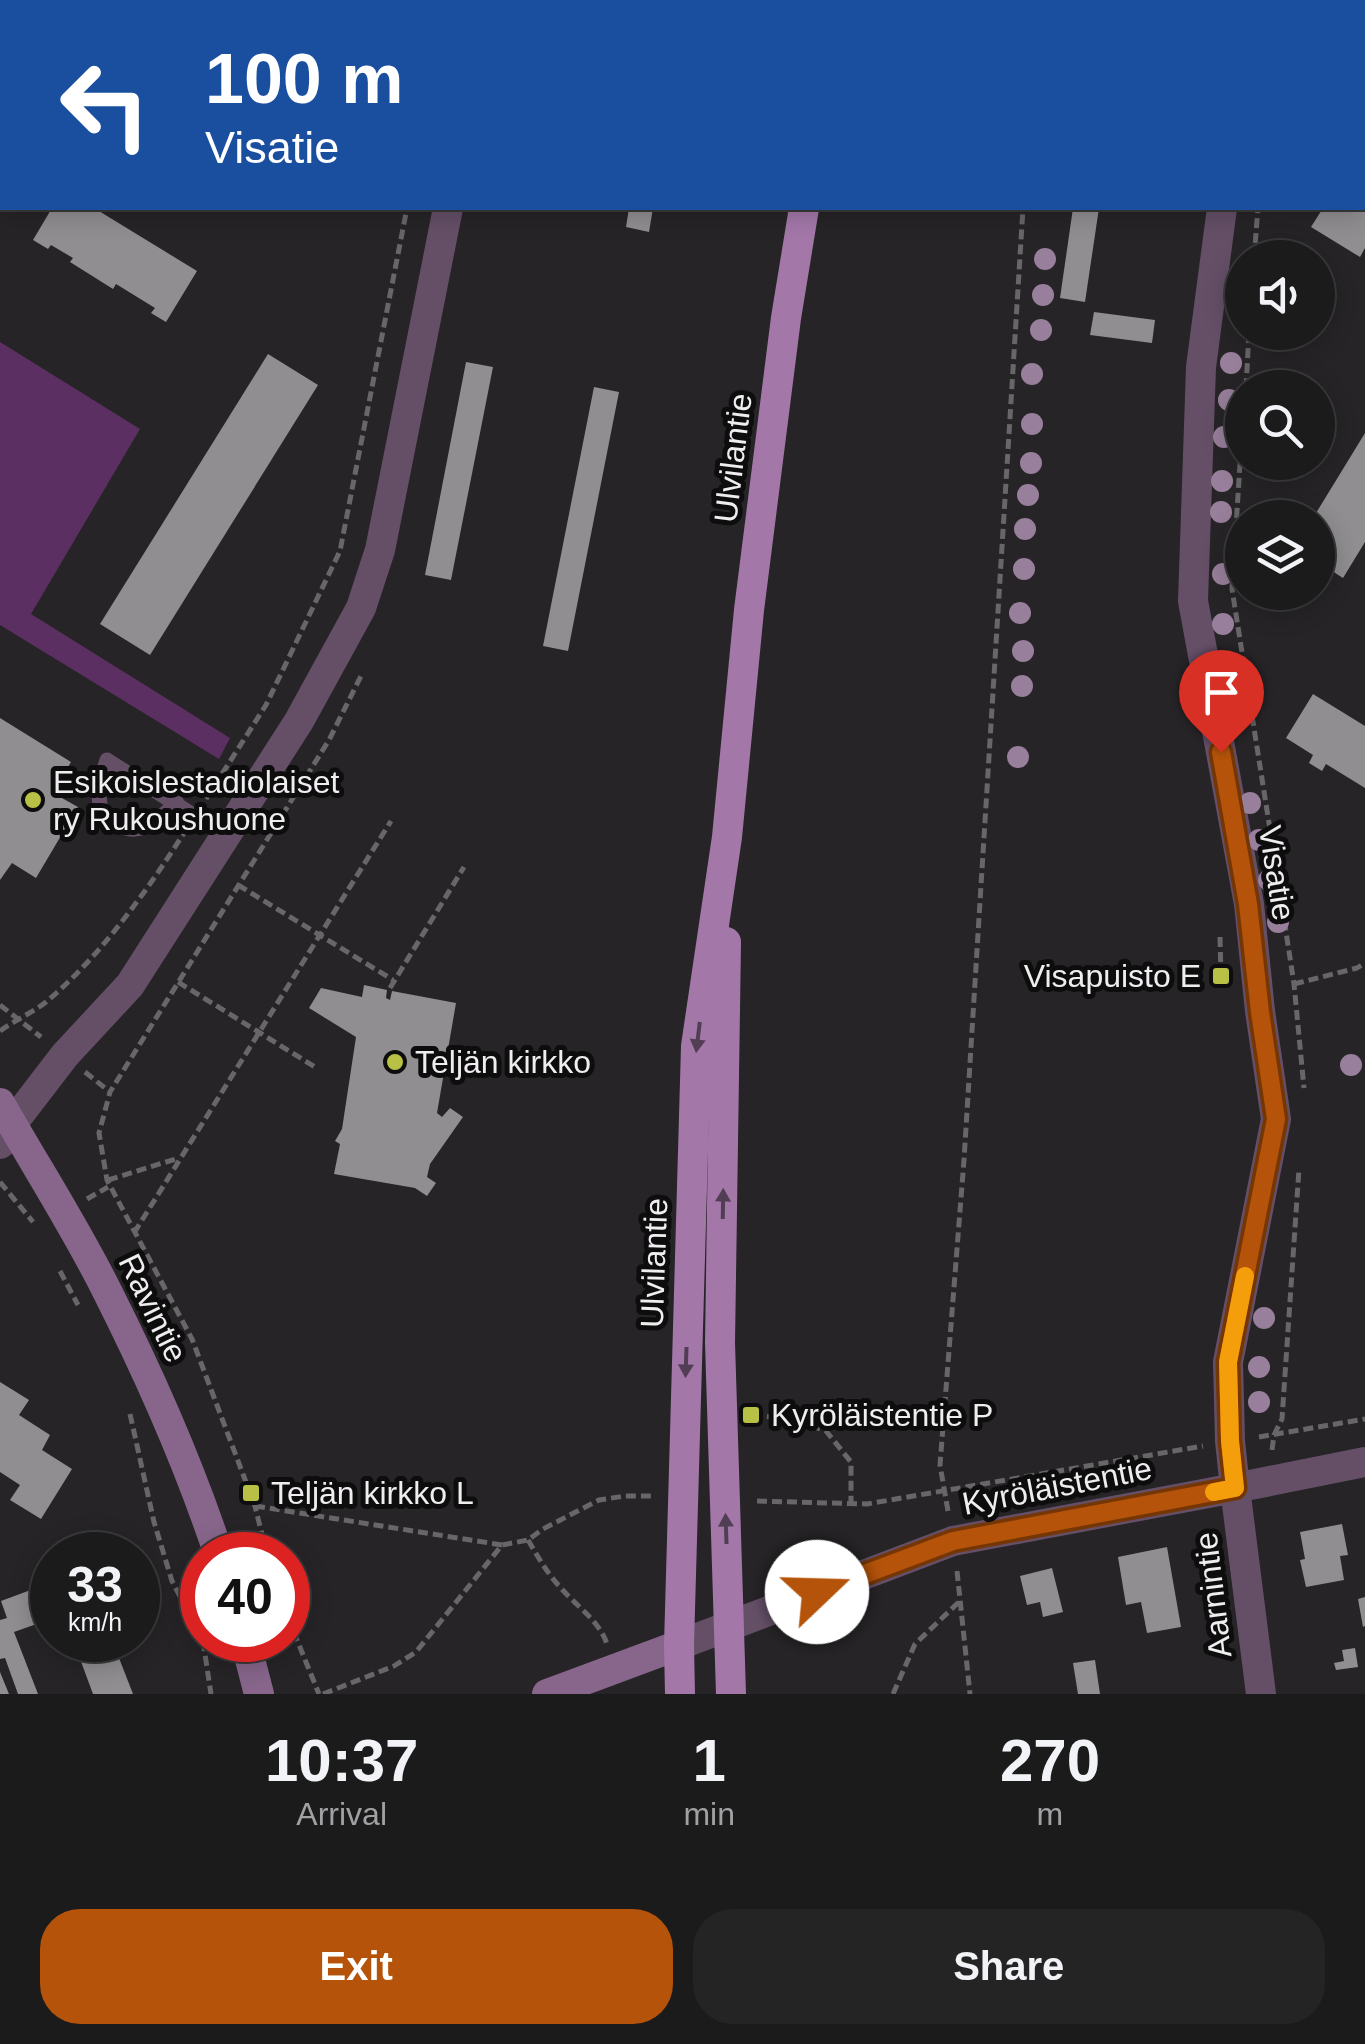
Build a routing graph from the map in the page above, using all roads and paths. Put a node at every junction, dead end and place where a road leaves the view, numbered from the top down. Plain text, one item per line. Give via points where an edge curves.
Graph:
1 (408, 210) edge
2 (448, 210) edge
3 (804, 210) edge
4 (1022, 210) edge
5 (1222, 210) edge
6 (1258, 210) edge
7 (1255, 240) edge
8 (364, 669) dead end
9 (177, 804) junction
10 (196, 816) junction
11 (391, 820) dead end
12 (226, 836) junction
13 (727, 837) junction
14 (464, 867) dead end
15 (238, 885) junction
16 (320, 935) junction
17 (1365, 963) edge
18 (1357, 968) junction
19 (1365, 972) edge
20 (178, 982) junction
21 (1294, 984) dead end
22 (0, 1031) edge
23 (259, 1032) junction
24 (315, 1067) dead end
25 (4, 1124) edge
26 (182, 1157) junction
27 (107, 1180) junction
28 (0, 1182) edge
29 (36, 1226) dead end
30 (134, 1233) junction
31 (54, 1261) dead end
32 (82, 1314) dead end
33 (128, 1401) dead end
34 (751, 1415) dead end
35 (1365, 1419) edge
36 (1230, 1441) junction
37 (1365, 1462) edge
38 (1235, 1488) junction
39 (944, 1492) junction
40 (654, 1496) dead end
41 (756, 1501) dead end
42 (851, 1503) junction
43 (255, 1506) junction
44 (212, 1532) edge
45 (261, 1532) edge
46 (528, 1540) junction
47 (953, 1541) junction
48 (502, 1545) junction
49 (962, 1600) junction
50 (730, 1626) junction
51 (679, 1645) junction
52 (251, 1662) edge
53 (307, 1662) edge
54 (614, 1669) junction
55 (211, 1694) edge
56 (259, 1694) edge
57 (321, 1694) edge
58 (547, 1694) edge
59 (680, 1694) edge
60 (731, 1694) edge
61 (894, 1694) edge
62 (970, 1694) edge
63 (1260, 1694) edge

1 - 10 path via 340,552 266,705
2 - 12 street via 380,550 361,608
3 - 13 main road, Ulvilantie via 749,610
4 - 39 path via 940,1465
5 - 36 street, Visatie via 1202,366 1193,601 1248,904 1276,1119 1228,1362
6 - 7 path
8 - 15 path
9 - 9 lane via 135,777 107,760 98,788 101,813 116,827 153,824
9 - 10 lane
10 - 12 lane
10 - 22 path via 83,968 43,1005
11 - 16 path
12 - 25 street via 130,986
50 -> 13 main road, Ulvilantie via 720,1343
13 -> 51 main road, Ulvilantie via 696,1046
14 - 16 path via 392,984
15 - 16 path
15 - 20 path
16 - 23 path
17 - 18 path
18 - 19 path
18 - 21 path
20 - 23 path
20 - 27 path via 110,1092 99,1133
23 - 24 path
23 - 26 path
25 - 44 main road, Ravintie via 64,1211 106,1288
26 - 27 path
26 - 30 path
27 - 30 path
28 - 29 path
30 - 43 path via 192,1339
31 - 32 path
33 - 55 path via 154,1522 172,1581 203,1641
34 - 42 path via 826,1432 851,1462
35 - 36 path
36 - 38 street, Visatie
36 - 39 path
37 - 38 street, Kyröläistentie
38 - 47 street, Kyröläistentie
38 - 63 street, Aarnintie
39 - 42 path
39 - 47 path
40 - 46 path via 599,1500
41 - 42 path
43 - 45 path
43 - 48 path
46 - 48 path
46 - 54 path via 542,1566 596,1623
47 - 49 path
47 - 50 street, Kyröläistentie
48 - 57 path via 416,1652
49 - 61 path via 915,1644
49 - 62 path
50 - 51 street, Kyröläistentie
50 - 60 main road, Ulvilantie
51 - 54 main road, Kyröläistentie
51 - 59 main road, Ulvilantie
52 - 56 main road
53 - 57 path
54 - 58 main road, Kyröläistentie

